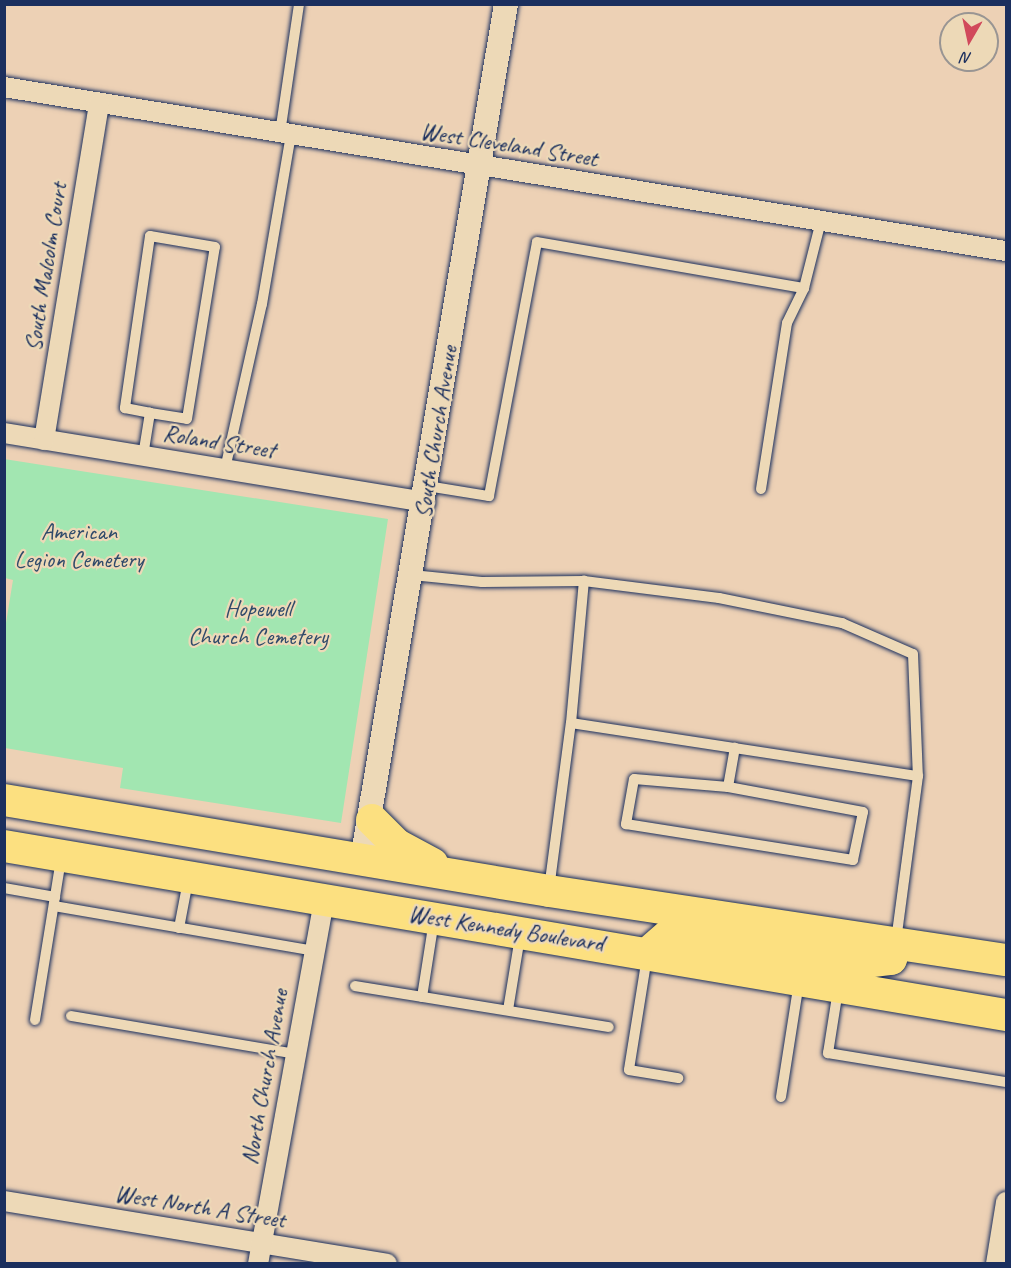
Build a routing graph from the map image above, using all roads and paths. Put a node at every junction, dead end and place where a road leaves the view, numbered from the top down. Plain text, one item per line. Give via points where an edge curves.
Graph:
1 (299, 4) edge
2 (506, 4) edge
3 (4, 87) edge
4 (99, 103) junction
5 (286, 134) junction
6 (479, 166) junction
7 (821, 221) junction
8 (1006, 251) edge
9 (804, 288) junction
10 (150, 413) junction
11 (4, 433) edge
12 (44, 440) junction
13 (143, 456) junction
14 (225, 469) junction
15 (761, 489) dead end
16 (426, 494) junction
17 (412, 576) junction
18 (584, 581) junction
19 (571, 723) junction
20 (735, 748) junction
21 (918, 776) junction
22 (728, 787) junction
23 (4, 800) edge
24 (372, 820) junction
25 (4, 846) edge
26 (62, 856) junction
27 (362, 860) junction
28 (460, 876) junction
29 (188, 877) junction
30 (4, 888) edge
31 (549, 891) junction
32 (324, 900) junction
33 (54, 901) junction
34 (620, 902) junction
35 (435, 917) junction
36 (179, 928) junction
37 (520, 931) junction
38 (896, 944) junction
39 (314, 951) junction
40 (648, 953) junction
41 (1006, 960) edge
42 (800, 978) junction
43 (839, 985) junction
44 (356, 986) dead end
45 (422, 997) junction
46 (508, 1010) junction
47 (1006, 1015) edge
48 (71, 1016) dead end
49 (35, 1020) dead end
50 (609, 1027) dead end
51 (296, 1054) junction
52 (678, 1078) dead end
53 (1006, 1082) edge
54 (780, 1097) dead end
55 (4, 1202) edge
56 (1006, 1202) edge
57 (261, 1243) junction
58 (1000, 1252) edge
59 (258, 1263) edge
60 (387, 1263) edge

1 - 5 lane
2 - 6 street, South Church Avenue
3 - 4 street, West Cleveland Street
4 - 5 street, West Cleveland Street
4 - 12 street, South Malcolm Court
5 - 6 street, West Cleveland Street
5 - 14 lane via 262,304
6 - 7 street, West Cleveland Street
6 - 16 street, South Church Avenue
7 - 8 street, West Cleveland Street
7 - 9 lane
9 - 15 lane via 787,323
9 - 16 lane via 537,242 489,496
10 - 10 lane via 187,419 214,247 150,236 124,408
10 - 13 lane
11 - 12 street, Roland Street
12 - 13 street, Roland Street
13 - 14 street, Roland Street
14 - 16 street, Roland Street
16 - 17 street, South Church Avenue
17 - 18 lane via 482,582
17 - 24 street, South Church Avenue
18 - 19 lane
18 - 21 lane via 719,598 843,623 913,654
19 - 20 lane
19 - 31 lane
20 - 21 lane
20 - 22 lane
21 - 38 lane
22 - 22 lane via 863,812 854,860 626,824 634,779
23 - 27 main road, West Kennedy Boulevard
24 - 27 street, South Church Avenue
24 - 28 main road via 397,845
25 - 26 main road, West Kennedy Boulevard
26 - 29 main road, West Kennedy Boulevard
26 - 33 lane
27 - 28 main road, West Kennedy Boulevard
28 - 31 main road, West Kennedy Boulevard
29 - 32 main road, West Kennedy Boulevard
29 - 36 lane
30 - 33 lane
31 - 34 main road, West Kennedy Boulevard
32 - 34 main road via 332,888 358,881 544,908
32 - 35 main road, West Kennedy Boulevard
32 - 39 street, North Church Avenue
33 - 36 lane
33 - 49 lane
34 - 38 main road, West Kennedy Boulevard
35 - 37 main road, West Kennedy Boulevard
35 - 45 lane
36 - 39 lane
37 - 40 main road, West Kennedy Boulevard
37 - 46 lane
38 - 40 main road via 891,959 865,962 671,933
38 - 41 main road, West Kennedy Boulevard
39 - 51 street, North Church Avenue
40 - 42 main road, West Kennedy Boulevard
40 - 52 lane via 629,1070
42 - 43 main road, West Kennedy Boulevard
42 - 54 lane
43 - 47 main road, West Kennedy Boulevard
43 - 53 lane via 828,1053
44 - 45 lane
45 - 46 lane
46 - 50 lane
48 - 51 lane
51 - 57 street, North Church Avenue
55 - 57 street, West North A Street
56 - 58 street
57 - 59 street, North Church Avenue
57 - 60 street, West North A Street

